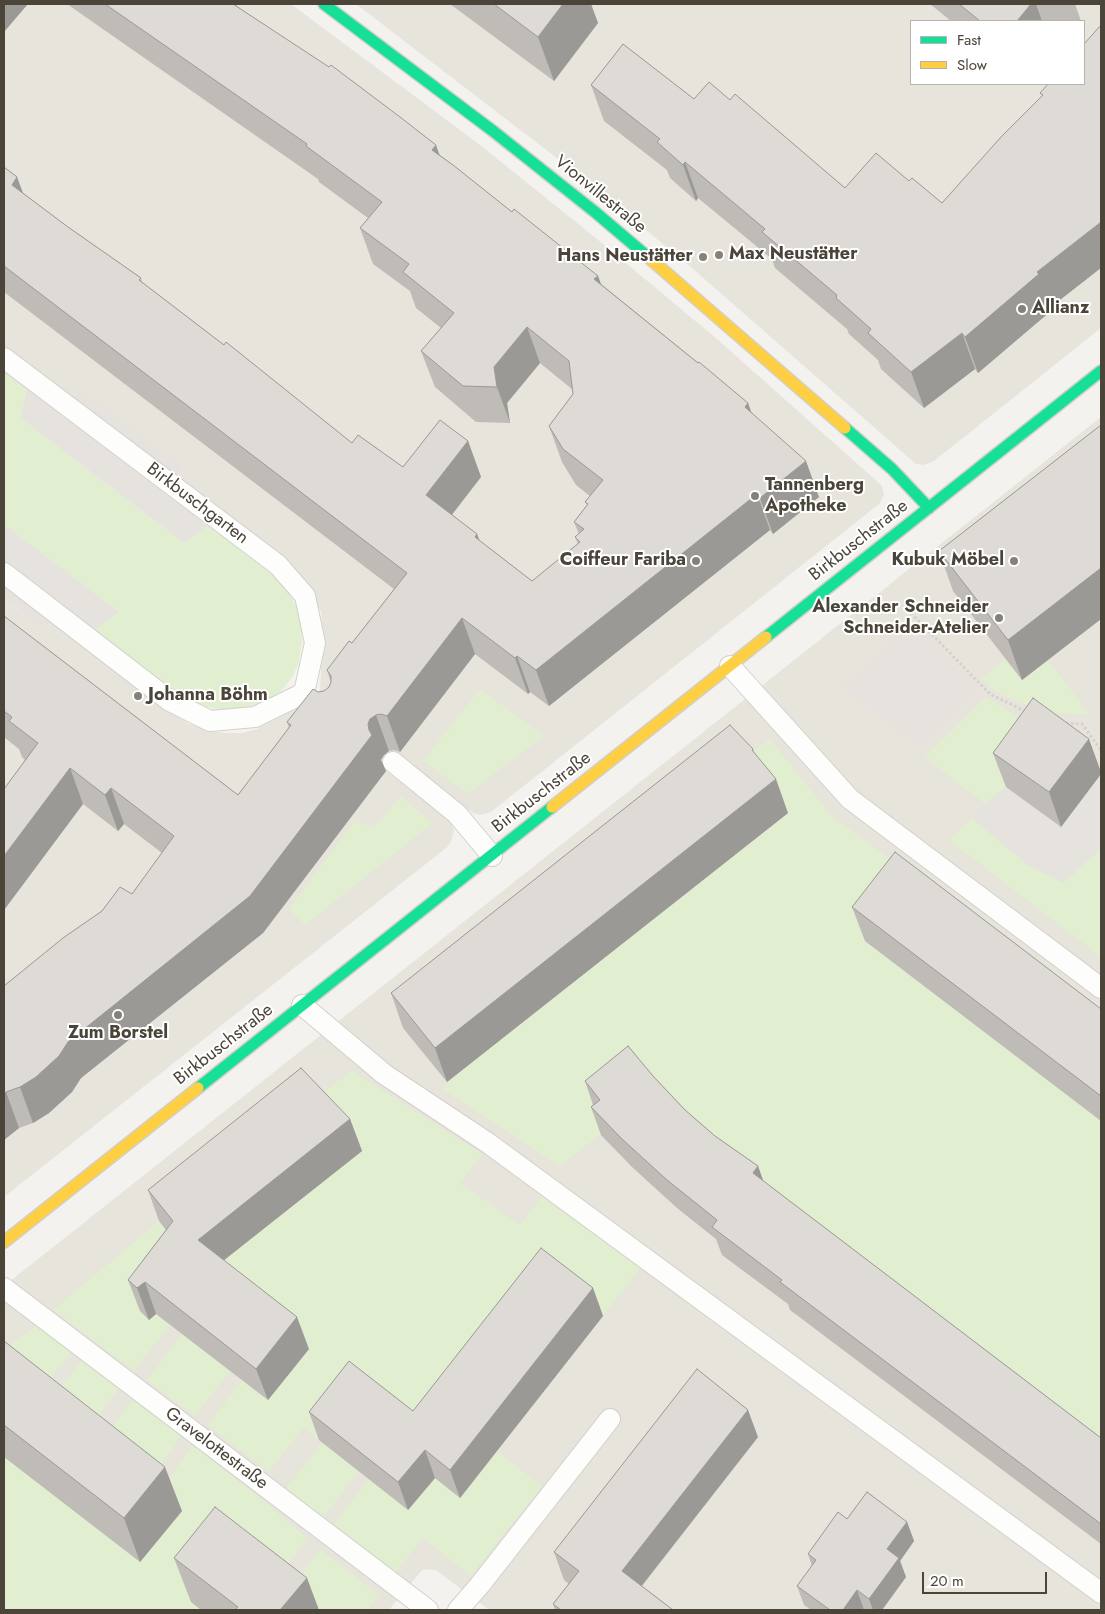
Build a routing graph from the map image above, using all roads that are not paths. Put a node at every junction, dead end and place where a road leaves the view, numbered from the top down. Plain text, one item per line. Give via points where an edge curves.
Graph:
1 (324, 4) edge
2 (4, 358) edge
3 (1101, 371) edge
4 (929, 508) junction
5 (4, 574) edge
6 (730, 666) junction
7 (392, 762) dead end
8 (492, 856) junction
9 (1101, 988) edge
10 (302, 1006) junction
11 (4, 1242) edge
12 (4, 1288) edge
13 (610, 1419) dead end
14 (1101, 1593) edge
15 (428, 1610) edge
16 (458, 1610) edge

1 - 4 street, Vionvillestraße via 493,131 594,212 892,469
2 - 5 lane, Birkbuschgarten via 278,565 305,596 315,643 311,699 255,717 210,721 170,701
3 - 4 street, Birkbuschstraße
4 - 6 street, Birkbuschstraße
6 - 8 street, Birkbuschstraße
6 - 9 lane via 850,799
7 - 8 lane via 457,814
8 - 10 street, Birkbuschstraße
10 - 11 street, Birkbuschstraße
10 - 14 lane via 384,1074 488,1143
12 - 15 lane, Gravelottestraße
13 - 16 lane

